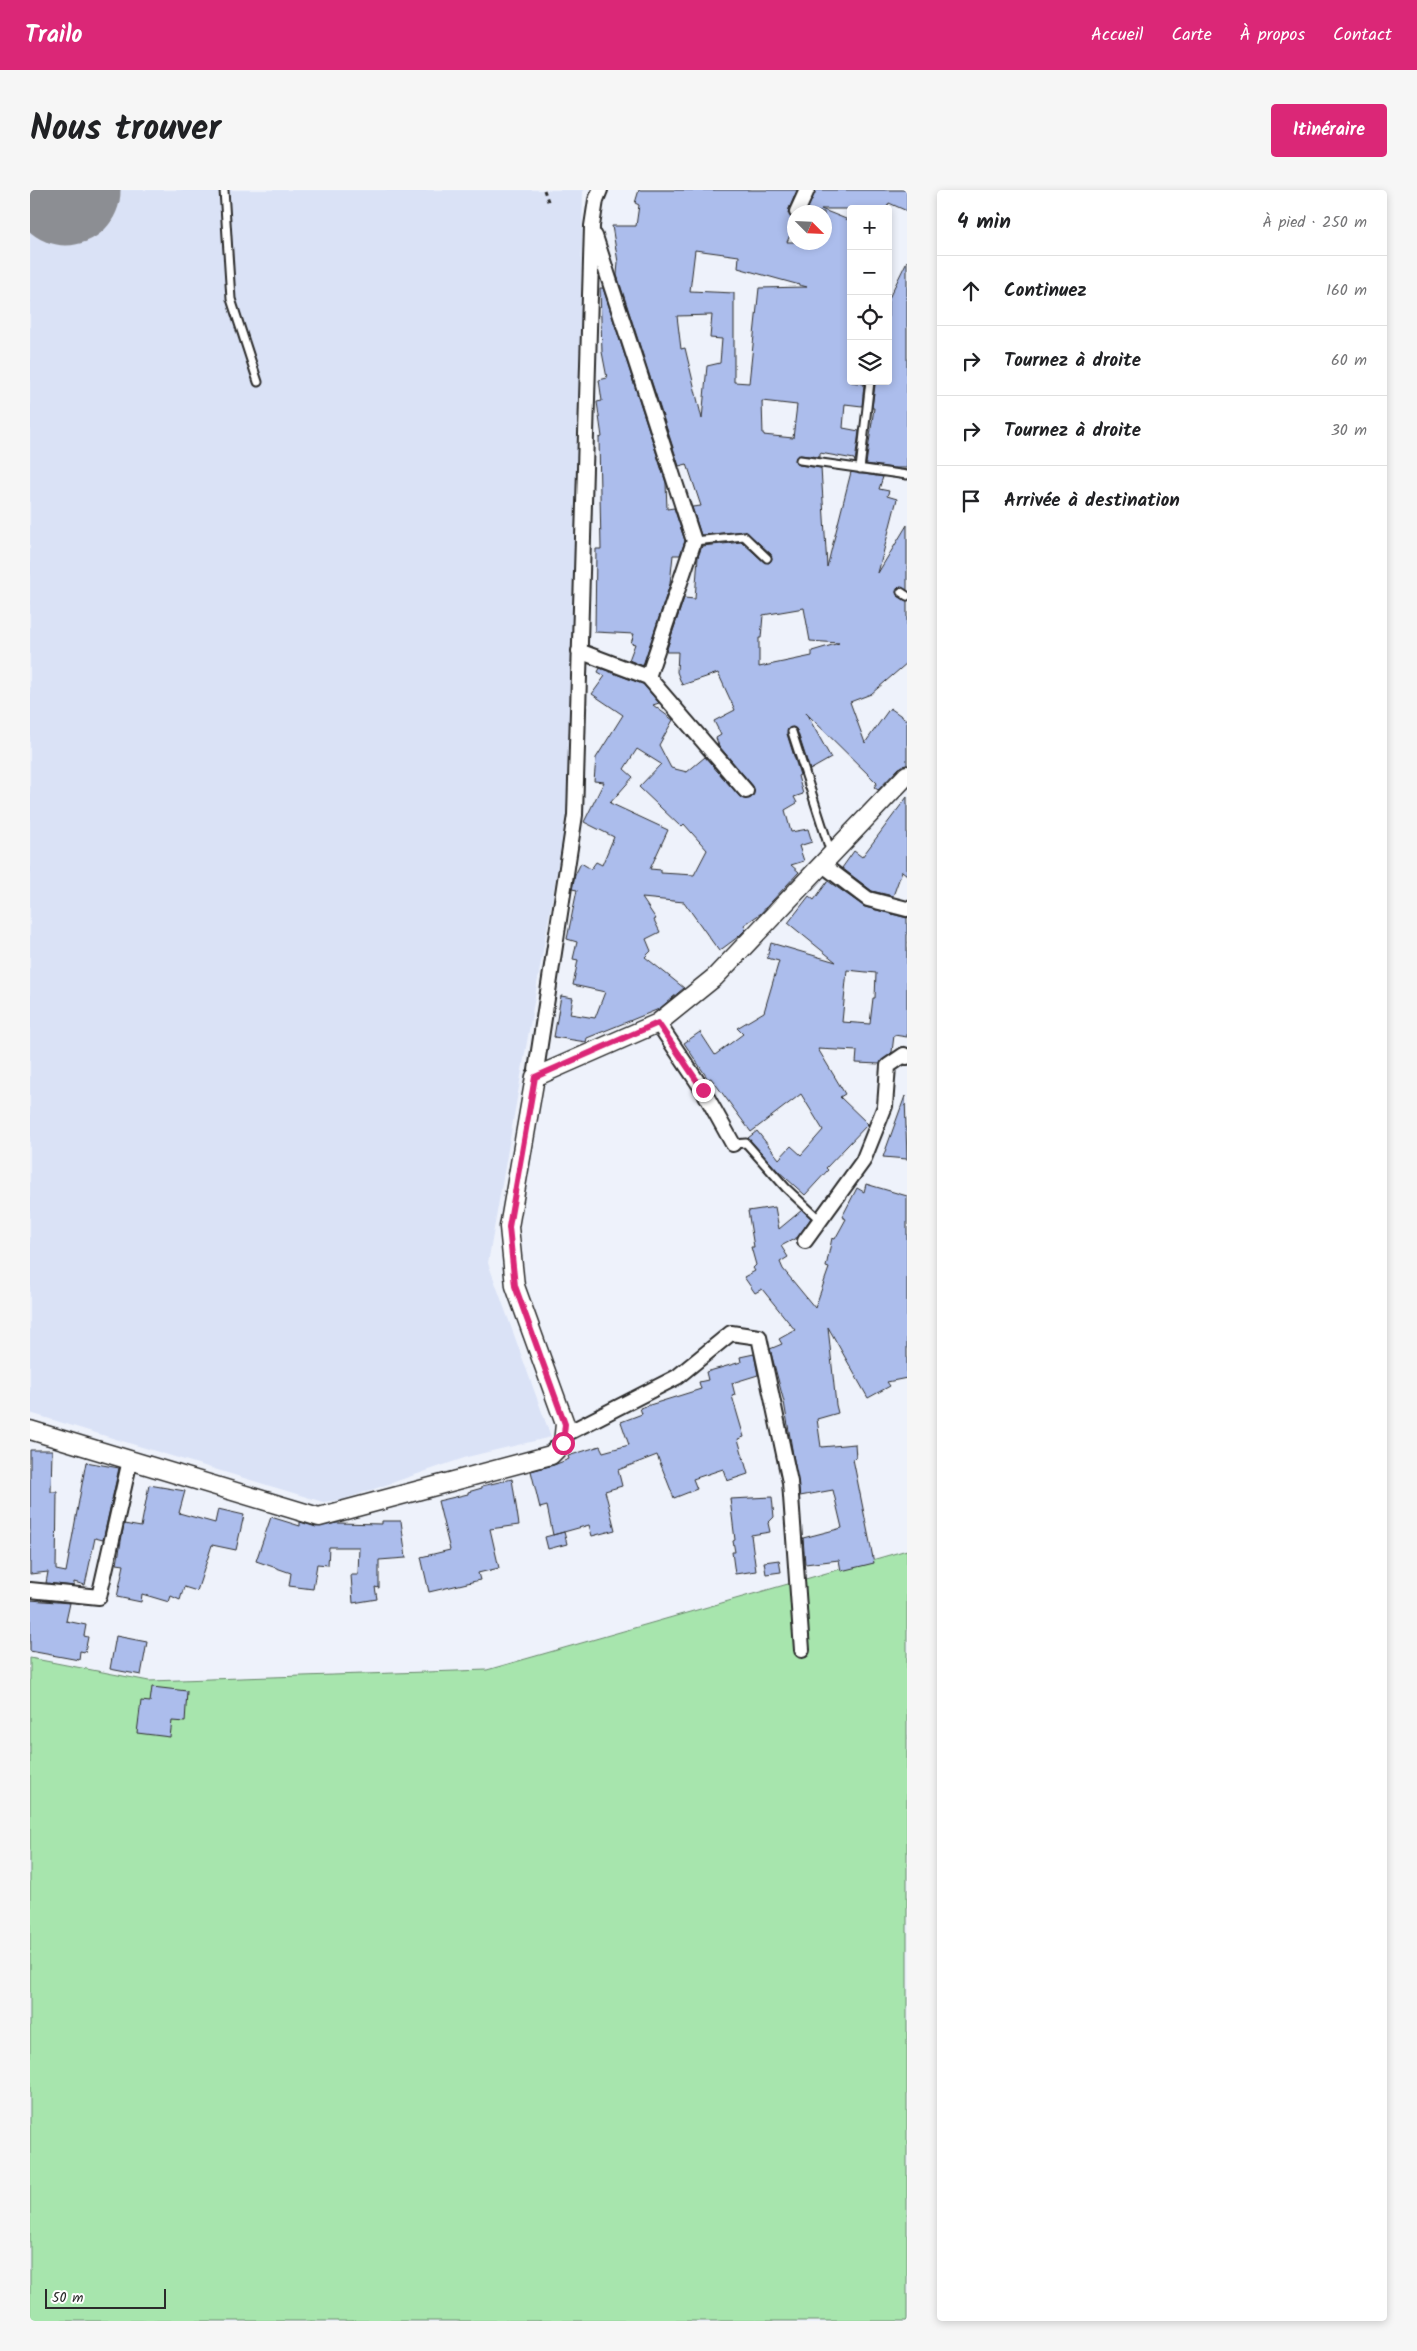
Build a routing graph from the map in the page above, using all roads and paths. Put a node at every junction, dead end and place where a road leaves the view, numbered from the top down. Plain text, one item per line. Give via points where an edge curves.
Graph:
1 (224, 190) edge
2 (544, 190) edge
3 (807, 190) edge
4 (595, 193) edge
5 (549, 204) dead end
6 (800, 205) edge
7 (592, 226) junction
8 (258, 382) dead end
9 (870, 385) edge
10 (800, 460) dead end
11 (860, 468) junction
12 (907, 475) edge
13 (694, 541) junction
14 (767, 558) dead end
15 (579, 651) junction
16 (648, 677) junction
17 (792, 732) dead end
18 (907, 774) edge
19 (746, 791) dead end
20 (827, 860) junction
21 (907, 909) edge
22 (658, 1023) junction
23 (907, 1056) edge
24 (535, 1077) junction
25 (733, 1144) joint
26 (820, 1220) junction
27 (805, 1241) dead end
28 (30, 1430) edge
29 (564, 1435) junction
30 (130, 1460) junction
31 (30, 1590) edge
32 (802, 1650) dead end

1 - 8 lane via 231,299
2 - 5 path
3 - 6 street
4 - 7 street
7 - 13 street
7 - 15 street
9 - 11 lane
10 - 11 lane
11 - 12 lane
13 - 14 lane via 744,536
13 - 16 street
15 - 16 street
15 - 24 street via 575,815
16 - 19 street
17 - 20 lane
18 - 20 street
20 - 21 street via 868,899
20 - 22 street via 715,976
22 - 24 street
22 - 25 street via 703,1090
23 - 26 street via 888,1066 885,1106 863,1161
24 - 29 street via 509,1227 515,1286 565,1424
25 - 26 lane via 746,1143
26 - 27 street
28 - 30 street
29 - 30 street via 563,1443 552,1455 319,1517
29 - 32 street via 678,1377 731,1333 759,1337 790,1482
30 - 31 street via 99,1598

